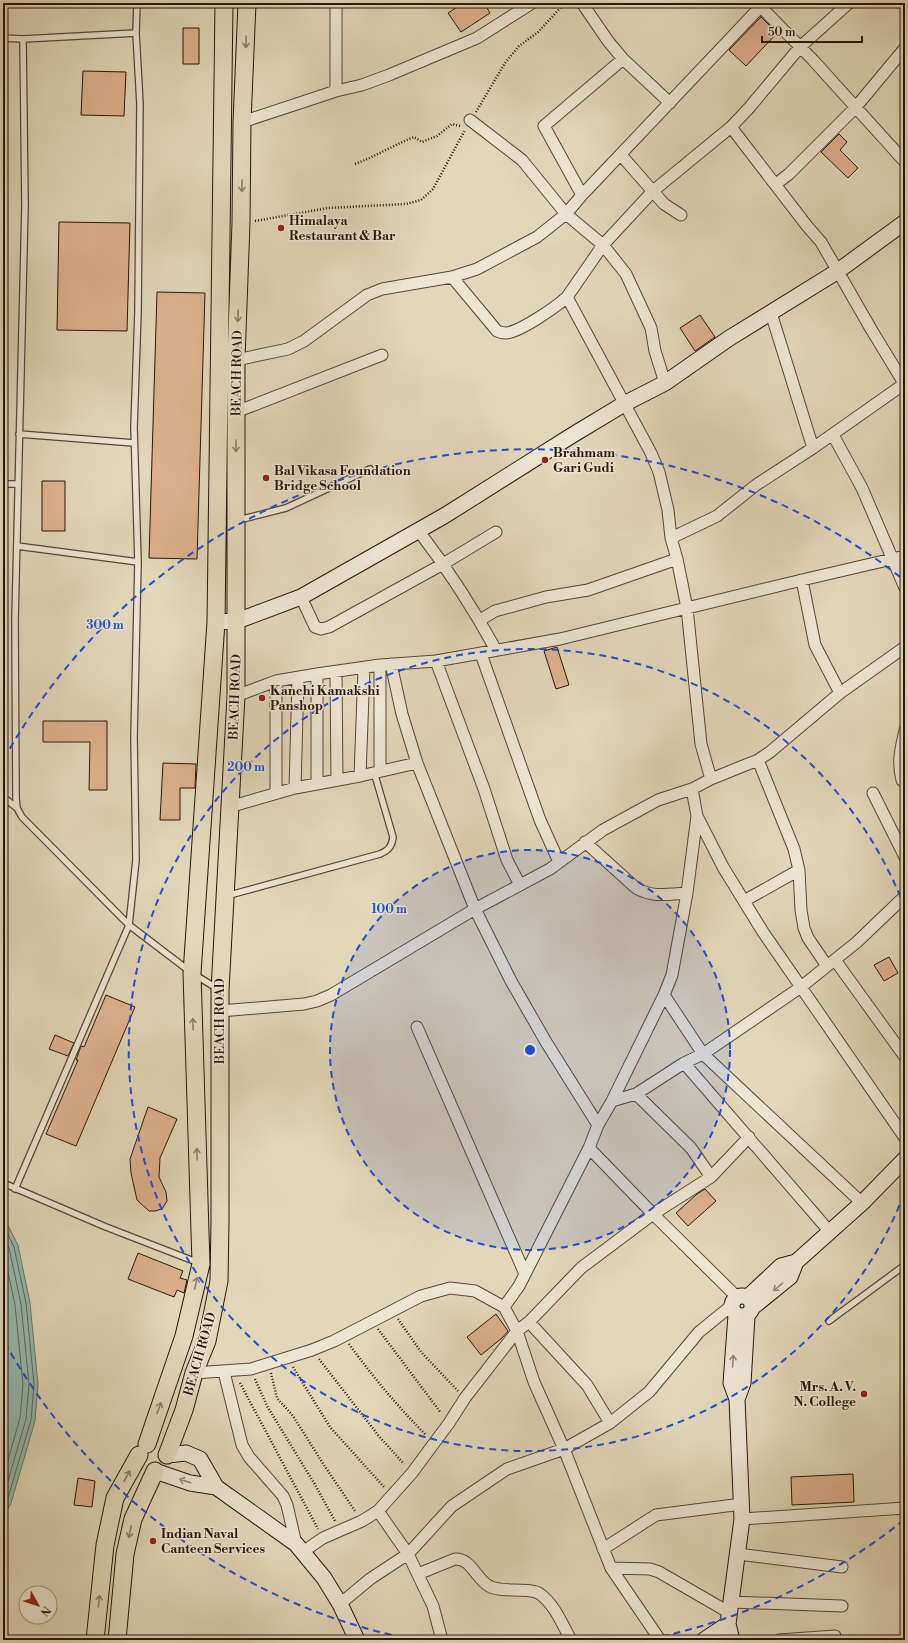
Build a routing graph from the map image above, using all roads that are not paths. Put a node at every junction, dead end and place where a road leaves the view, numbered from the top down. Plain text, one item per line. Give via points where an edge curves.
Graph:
1 (137, 3) edge
2 (224, 3) edge
3 (247, 3) edge
4 (532, 3) edge
5 (582, 3) edge
6 (849, 3) edge
7 (340, 4) edge
8 (760, 4) edge
9 (136, 33) junction
10 (3, 38) edge
11 (23, 39) junction
12 (800, 47) junction
13 (905, 48) edge
14 (623, 59) junction
15 (336, 91) junction
16 (670, 103) junction
17 (855, 108) junction
18 (470, 120) road end
19 (242, 122) junction
20 (731, 127) junction
21 (621, 155) junction
22 (905, 162) edge
23 (221, 167) junction
24 (242, 167) junction
25 (776, 184) junction
26 (653, 191) junction
27 (582, 194) junction
28 (566, 214) junction
29 (681, 215) dead end
30 (905, 222) edge
31 (603, 245) junction
32 (838, 271) junction
33 (452, 277) junction
34 (567, 297) junction
35 (771, 313) junction
36 (382, 355) dead end
37 (236, 360) junction
38 (665, 383) junction
39 (905, 384) edge
40 (624, 404) junction
41 (236, 412) junction
42 (19, 434) junction
43 (833, 435) junction
44 (134, 443) junction
45 (813, 448) junction
46 (370, 469) dead end
47 (3, 484) edge
48 (18, 484) junction
49 (237, 521) junction
50 (418, 530) junction
51 (496, 532) dead end
52 (671, 538) junction
53 (17, 546) junction
54 (905, 556) edge
55 (677, 559) junction
56 (894, 559) junction
57 (138, 562) junction
58 (443, 564) junction
59 (802, 580) junction
60 (905, 588) edge
61 (301, 598) junction
62 (686, 608) junction
63 (480, 620) junction
64 (237, 621) junction
65 (216, 622) junction
66 (905, 647) edge
67 (496, 650) junction
68 (481, 654) junction
69 (436, 661) junction
70 (386, 665) junction
71 (364, 668) junction
72 (336, 672) junction
73 (317, 674) junction
74 (298, 678) junction
75 (276, 682) junction
76 (840, 693) junction
77 (236, 696) junction
78 (905, 730) edge
79 (758, 760) junction
80 (417, 763) junction
81 (377, 772) junction
82 (360, 776) junction
83 (711, 779) junction
84 (337, 780) junction
85 (905, 780) edge
86 (317, 784) junction
87 (295, 788) junction
88 (692, 789) junction
89 (276, 793) junction
90 (874, 794) dead end
91 (3, 796) edge
92 (229, 807) junction
93 (17, 808) junction
94 (697, 816) junction
95 (586, 842) junction
96 (905, 857) edge
97 (559, 862) junction
98 (799, 870) junction
99 (520, 884) junction
100 (687, 893) junction
101 (224, 896) junction
102 (905, 896) edge
103 (744, 901) junction
104 (475, 909) junction
105 (129, 925) junction
106 (831, 963) junction
107 (192, 973) junction
108 (800, 987) junction
109 (220, 990) junction
110 (664, 995) junction
111 (220, 1011) junction
112 (417, 1027) dead end
113 (703, 1054) junction
114 (905, 1057) edge
115 (684, 1064) junction
116 (636, 1094) junction
117 (612, 1101) junction
118 (598, 1125) junction
119 (749, 1137) junction
120 (905, 1138) edge
121 (590, 1148) junction
122 (905, 1159) edge
123 (711, 1177) junction
124 (3, 1183) edge
125 (15, 1188) junction
126 (862, 1203) junction
127 (653, 1214) junction
128 (830, 1232) junction
129 (201, 1264) junction
130 (905, 1265) edge
131 (525, 1274) junction
132 (504, 1306) junction
133 (742, 1306) junction
134 (829, 1321) dead end
135 (530, 1322) junction
136 (517, 1331) junction
137 (229, 1372) junction
138 (194, 1373) junction
139 (610, 1423) junction
140 (564, 1449) junction
141 (143, 1450) junction
142 (167, 1455) junction
143 (155, 1471) junction
144 (216, 1487) junction
145 (905, 1508) edge
146 (378, 1511) junction
147 (742, 1512) junction
148 (300, 1548) junction
149 (603, 1549) junction
150 (408, 1554) junction
151 (738, 1554) junction
152 (842, 1567) dead end
153 (611, 1568) junction
154 (418, 1574) junction
155 (340, 1604) junction
156 (842, 1606) dead end
157 (730, 1613) junction
158 (835, 1636) dead end
159 (95, 1640) edge
160 (117, 1640) edge
161 (357, 1640) edge
162 (442, 1640) edge
163 (571, 1640) edge
164 (660, 1640) edge
165 (704, 1640) edge
166 (732, 1640) edge
167 (779, 1640) edge

1 - 9 lane
2 - 23 main road, BEACH ROAD
3 -> 19 main road, BEACH ROAD
4 - 15 street via 477,38 389,75
5 - 14 street
6 - 12 street
7 - 15 street
8 - 12 street
8 - 16 street
9 - 11 lane
9 - 44 lane via 140,104
10 - 11 lane
11 - 42 lane via 25,205
12 - 17 street
12 - 20 street
13 - 17 street
14 - 16 street
14 - 27 street via 544,126
15 - 19 street
16 - 21 street
17 - 22 street
17 - 25 street
18 - 28 street via 522,160
19 - 24 main road, BEACH ROAD
20 - 25 street
20 - 26 street
21 - 26 street
21 - 27 street
23 - 24 main road
23 - 65 main road, BEACH ROAD
24 -> 37 main road, BEACH ROAD
25 - 32 street via 821,242
26 - 29 street via 664,204
26 - 31 street
27 - 28 street
28 - 31 street
28 - 33 street via 537,237 477,269
30 - 32 street
31 - 34 street
31 - 38 street via 626,274 651,328
32 - 35 street
32 - 39 street
33 - 34 street via 497,331 505,334 551,311
33 - 37 street via 382,288 367,295 304,341 288,349
34 - 40 street
35 - 38 street
35 - 45 street
36 - 41 street
37 - 41 main road, BEACH ROAD
38 - 40 street
39 - 43 street
40 - 50 street
40 - 52 street via 659,472 668,510
41 -> 49 main road, BEACH ROAD
42 - 44 lane
42 - 48 lane
43 - 45 street
43 - 56 street via 862,488
44 - 57 lane
45 - 52 street via 756,485 716,516
46 - 49 lane via 286,508
47 - 48 lane
48 - 53 lane
49 - 64 main road, BEACH ROAD
50 - 58 street
50 - 61 street
51 - 58 street
52 - 55 street
53 - 57 lane
53 - 93 lane
54 - 56 street
55 - 62 street
55 - 63 street via 588,590 546,597 496,611
56 - 59 street
56 - 60 street
57 - 105 lane via 134,737 136,860
58 - 61 street via 321,629 315,627
58 - 63 street
59 - 62 street
59 - 76 street via 815,645
61 - 64 street
62 - 67 street via 560,639
62 - 83 street via 701,744
63 - 67 street
64 - 65 street
64 - 77 main road, BEACH ROAD
65 - 107 main road, BEACH ROAD
66 - 76 street
67 - 68 street
68 - 69 street
68 - 97 street via 540,820
69 - 70 street
69 - 99 street via 484,789 507,860
70 - 71 street
70 - 80 street
70 - 81 street
71 - 72 street
71 - 82 street
72 - 73 street
72 - 84 street
73 - 74 street
73 - 86 street
74 - 75 street
74 - 87 street
75 - 77 street
75 - 89 street
76 - 79 street
77 - 92 main road, BEACH ROAD
78 - 85 street via 899,758 902,780
79 - 83 street
79 - 98 street via 794,849
80 - 81 street
80 - 104 street
81 - 82 street
81 - 101 lane via 393,836 388,850
82 - 84 street
83 - 88 street
84 - 86 street
86 - 87 street
87 - 89 street
88 - 94 street
88 - 95 street via 658,800
89 - 92 street
90 - 96 street
91 - 93 lane
92 - 101 main road, BEACH ROAD
93 - 105 lane via 22,817
94 - 100 street
94 - 103 street
95 - 97 street
95 - 100 street via 636,888 645,893
97 - 99 street
98 - 103 street
98 - 106 street via 804,928 808,938
99 - 104 street
100 - 110 street via 672,975
101 - 109 main road, BEACH ROAD
102 - 106 street
103 - 108 street
104 - 111 street via 317,1001
104 - 118 street via 511,981
105 - 107 lane
105 - 125 lane
106 - 108 street
106 - 114 street
107 - 109 lane
129 -> 107 main road, BEACH ROAD
108 - 113 street
108 - 120 street
109 - 111 main road, BEACH ROAD
110 - 113 street
110 - 117 street
111 - 138 main road, BEACH ROAD via 219,1281 207,1341
112 - 131 street
113 - 115 street
113 - 126 street
115 - 116 street
115 - 119 street
116 - 117 street
116 - 123 street via 691,1148
117 - 118 street
118 - 121 street
119 - 123 street
119 - 128 street
121 - 127 street
121 - 131 street
122 - 126 street
123 - 127 street
124 - 125 lane
125 - 129 lane
126 - 128 street
127 - 133 street
127 - 135 street via 581,1268
128 - 133 street via 796,1262 781,1266
141 -> 129 main road, BEACH ROAD via 184,1336
130 - 134 lane
131 - 132 street
132 - 136 street
132 - 137 street via 475,1291 450,1288 421,1296 312,1350 251,1369
133 - 139 street via 699,1332 649,1392
133 - 147 street via 731,1383 737,1399
135 - 136 street
135 - 139 street via 587,1385
136 - 140 street via 534,1382
136 - 146 street via 412,1473
137 - 138 street
137 - 148 street via 242,1445 283,1496
138 - 142 main road, BEACH ROAD via 184,1410
139 - 140 street
140 - 149 street
140 - 150 street via 507,1469 452,1506
141 - 142 main road via 151,1443 159,1444 166,1450
141 - 143 main road via 139,1459 143,1467
159 -> 141 main road, BEACH ROAD via 105,1545 115,1498
142 - 143 main road via 166,1463
142 - 144 street via 186,1453 200,1459
144 -> 143 street via 190,1483
143 -> 160 main road via 133,1519 126,1554
144 - 148 street
145 - 147 street
146 - 148 street via 362,1521
146 - 150 street
147 - 149 street via 656,1515
147 - 151 street
148 - 155 street via 324,1578
149 - 153 street
150 - 154 street
150 - 155 street via 370,1579
151 - 152 street
151 - 157 street
153 - 157 street via 650,1569 659,1572
153 - 164 street
154 - 162 street via 433,1606
154 - 163 street via 461,1558 480,1580 490,1587 539,1592 552,1605
155 - 161 street
156 - 157 street
157 - 165 street
157 - 166 street
158 - 167 street

